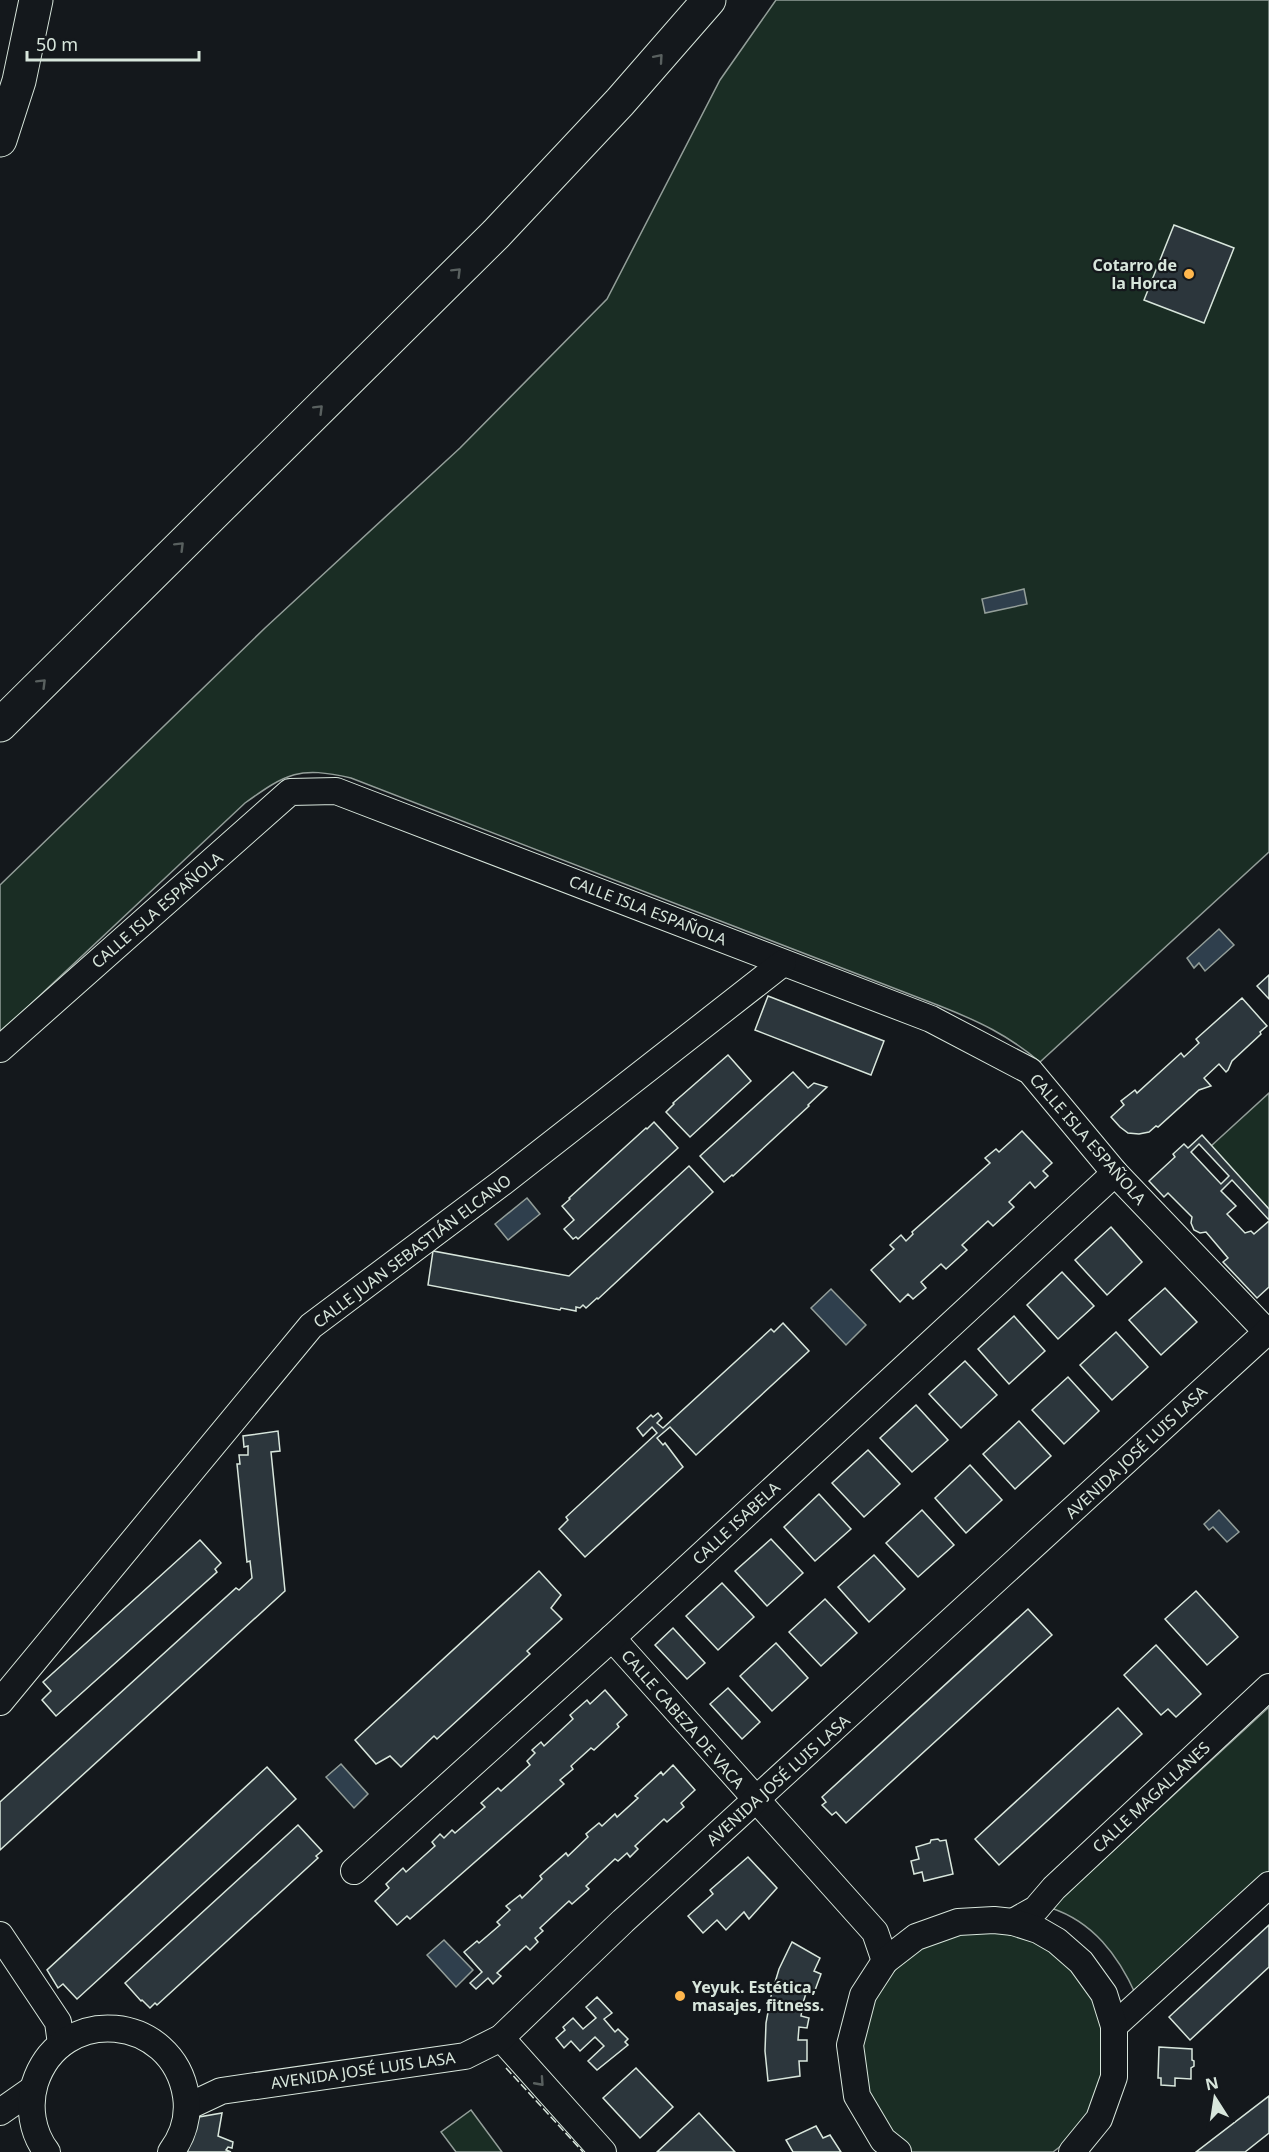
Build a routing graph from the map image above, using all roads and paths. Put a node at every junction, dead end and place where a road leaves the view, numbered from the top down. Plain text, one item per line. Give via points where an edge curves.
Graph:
1 (36, 0) edge
2 (709, 0) edge
3 (0, 140) edge
4 (0, 725) edge
5 (783, 963) junction
6 (0, 1049) edge
7 (1115, 1173) junction
8 (1268, 1332) edge
9 (612, 1638) junction
10 (1269, 1687) edge
11 (0, 1702) edge
12 (756, 1802) junction
13 (354, 1871) dead end
14 (1269, 1885) edge
15 (1037, 1920) junction
16 (0, 1935) edge
17 (894, 1953) junction
18 (1118, 2015) junction
19 (66, 2033) junction
20 (501, 2038) junction
21 (183, 2080) junction
22 (33, 2089) junction
23 (221, 2091) junction
24 (188, 2107) junction
25 (0, 2112) edge
26 (0, 2124) edge
27 (41, 2142) edge
28 (1078, 2149) edge
29 (171, 2152) edge
30 (603, 2152) edge
31 (898, 2152) edge

1 - 3 highway via 19,81
4 -> 2 highway via 496,234
5 - 6 street, CALLE ISLA ESPAÑOLA via 336,791 290,792
5 - 7 street, CALLE ISLA ESPAÑOLA via 931,1019 1030,1071
5 - 11 street, CALLE JUAN SEBASTIÁN ELCANO via 311,1326
7 - 8 street, CALLE ISLA ESPAÑOLA
7 - 9 street, CALLE ISABELA
8 - 12 street, AVENIDA JOSÉ LUIS LASA
9 - 12 street, CALLE CABEZA DE VACA
9 - 13 street, CALLE ISABELA
10 - 15 street, CALLE MAGALLANES via 1054,1888
12 - 17 street, CALLE CABEZA DE VACA
12 - 20 street, AVENIDA JOSÉ LUIS LASA via 623,1921
14 - 18 street
15 - 17 street, CALLE MAGALLANES via 958,1922 916,1937
15 - 18 street via 1081,1962
16 - 19 street
17 - 31 street via 863,1995 850,2045 857,2096 883,2140
18 - 28 street via 1114,2076 1099,2119
19 - 21 street via 102,2028 141,2034 172,2059
19 - 22 street via 38,2074
20 - 23 street, AVENIDA JOSÉ LUIS LASA via 465,2056
20 -> 30 street
21 - 23 street, AVENIDA JOSÉ LUIS LASA
21 - 24 street
22 - 25 street
22 - 27 street via 31,2110
23 - 24 street, AVENIDA JOSÉ LUIS LASA
24 - 29 street via 184,2129
26 - 27 street

